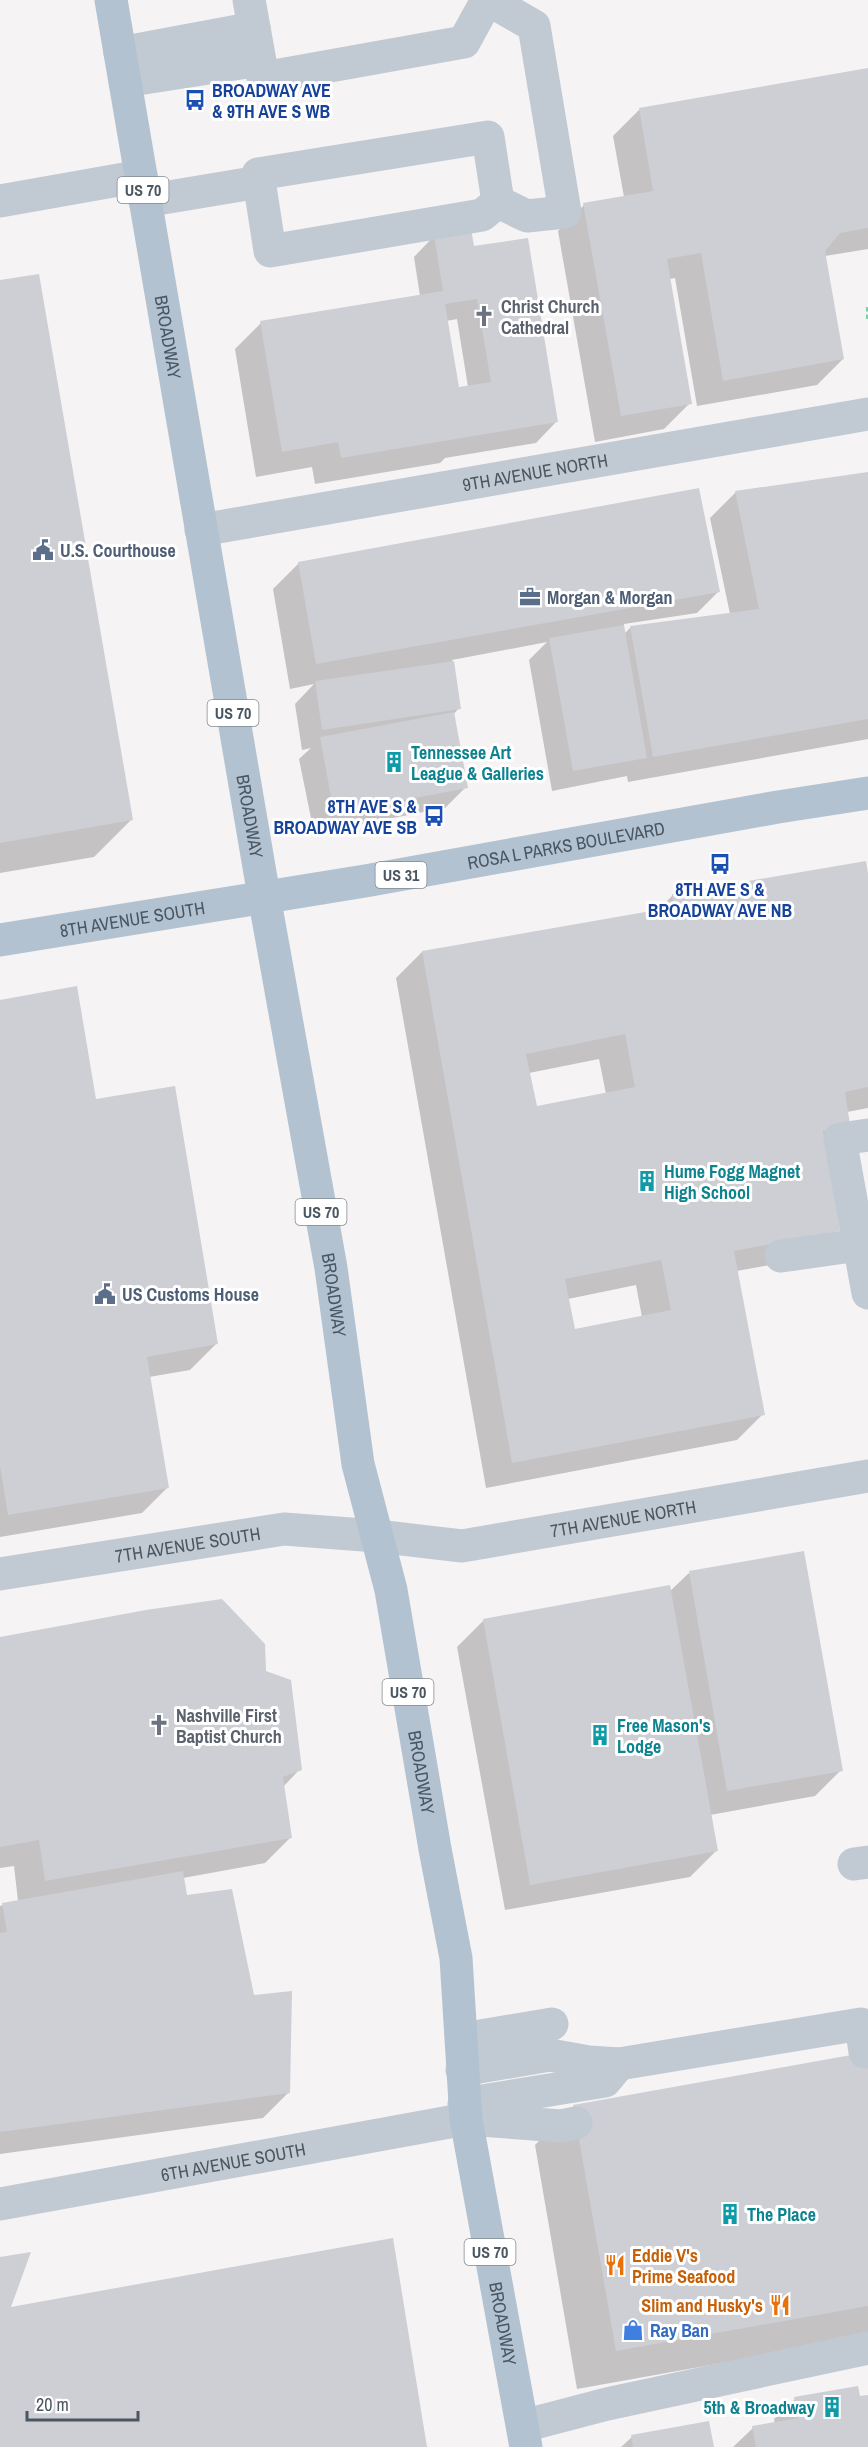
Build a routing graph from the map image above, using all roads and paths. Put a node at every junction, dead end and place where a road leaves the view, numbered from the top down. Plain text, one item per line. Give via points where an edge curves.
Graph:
1 (111, 0) edge
2 (488, 0) edge
3 (252, 14) edge
4 (260, 60) junction
5 (122, 67) junction
6 (259, 182) junction
7 (143, 188) junction
8 (0, 201) edge
9 (498, 202) junction
10 (868, 307) edge
11 (868, 322) edge
12 (868, 414) edge
13 (201, 530) junction
14 (868, 793) edge
15 (264, 896) junction
16 (0, 940) edge
17 (868, 1135) edge
18 (859, 1245) junction
19 (781, 1257) dead end
20 (868, 1293) edge
21 (868, 1476) edge
22 (377, 1536) junction
23 (0, 1573) edge
24 (552, 2024) dead end
25 (865, 2052) dead end
26 (462, 2055) junction
27 (619, 2064) junction
28 (465, 2111) junction
29 (576, 2123) dead end
30 (0, 2204) edge
31 (868, 2348) edge
32 (525, 2436) edge

1 - 5 main road, BROADWAY / US 70
2 - 4 street via 464,42 263,78
2 - 9 street via 534,26 565,212 527,216
3 - 4 street
3 - 5 street
4 - 5 street
5 - 7 main road, BROADWAY / US 70
6 - 7 street
6 - 9 street via 270,251 482,215
6 - 9 street via 258,174 488,137
7 - 8 street
7 - 13 main road, BROADWAY / US 70
10 - 11 path
12 - 13 street, 9TH AVENUE NORTH
13 - 15 main road, BROADWAY / US 70
14 - 15 main road, ROSA L PARKS BOULEVARD / US 31
15 - 16 main road, 8TH AVENUE SOUTH / US 31
15 - 22 main road, BROADWAY / US 70 via 331,1268 358,1464
17 - 18 street via 840,1138
18 - 19 street
18 - 20 street
21 - 22 street, 7TH AVENUE NORTH via 462,1546
22 - 23 street, 7TH AVENUE SOUTH via 284,1529
22 - 26 main road, BROADWAY / US 70 via 391,1590 456,1958
24 - 26 street
25 - 27 street via 861,2024
26 - 27 street via 550,2055
26 - 28 main road, BROADWAY / US 70
27 - 28 street via 605,2081
28 - 29 street via 561,2126
28 - 30 street, 6TH AVENUE SOUTH
28 - 32 main road, BROADWAY / US 70
31 - 32 street via 607,2404

